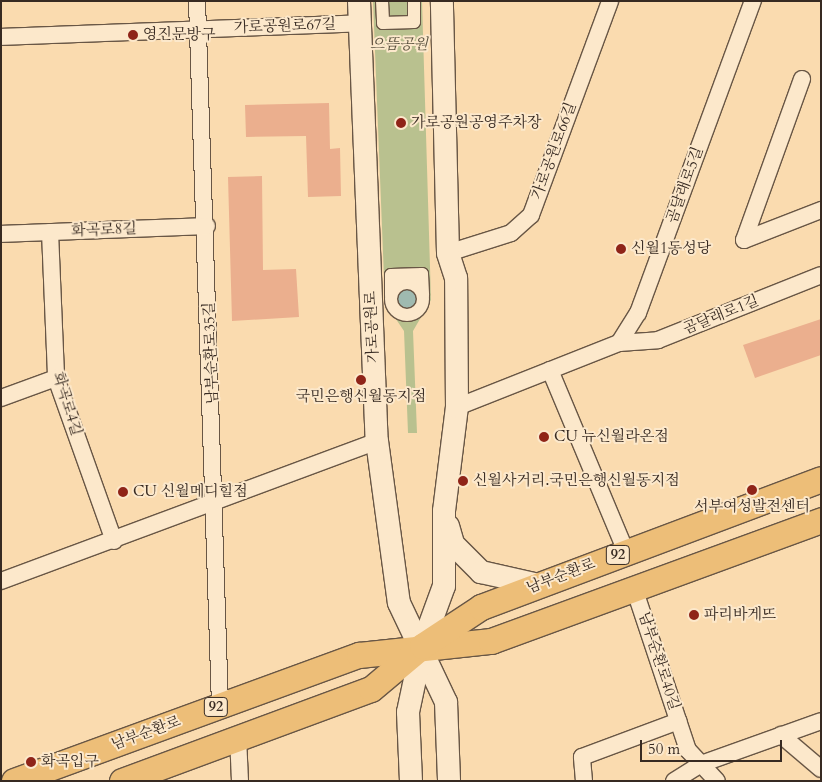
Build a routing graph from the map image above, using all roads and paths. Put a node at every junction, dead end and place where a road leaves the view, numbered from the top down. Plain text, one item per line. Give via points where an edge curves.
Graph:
1 (197, 1) edge
2 (382, 1) edge
3 (414, 1) edge
4 (442, 1) edge
5 (610, 1) edge
6 (753, 1) edge
7 (359, 12) edge
8 (198, 28) junction
9 (1, 36) edge
10 (802, 80) dead end
11 (819, 207) edge
12 (207, 226) junction
13 (50, 232) junction
14 (1, 234) edge
15 (448, 253) junction
16 (821, 275) edge
17 (391, 295) joint
18 (619, 342) junction
19 (550, 370) junction
20 (56, 378) junction
21 (1, 398) edge
22 (457, 407) junction
23 (377, 441) junction
24 (821, 479) edge
25 (215, 504) junction
26 (444, 511) junction
27 (821, 520) edge
28 (114, 541) junction
29 (626, 552) junction
30 (1, 581) edge
31 (539, 585) junction
32 (634, 588) junction
33 (422, 646) junction
34 (220, 706) junction
35 (679, 721) junction
36 (821, 721) edge
37 (782, 735) junction
38 (238, 737) junction
39 (701, 764) junction
40 (821, 769) edge
41 (14, 781) edge
42 (122, 781) edge
43 (240, 781) edge
44 (411, 781) edge
45 (449, 781) edge
46 (584, 781) edge
47 (674, 781) edge
48 (717, 781) edge

1 - 8 street, 남부순환로35길
2 - 3 street via 383,23 414,22
4 - 15 main road
5 - 15 street, 가로공원로66길 via 530,215 511,233
6 - 18 street, 곰달래로5길 via 638,313
7 - 8 street, 가로공원로67길
7 - 23 main road, 가로공원로
8 - 9 street, 가로공원로67길
8 - 12 street, 남부순환로35길
10 - 11 street via 744,240
12 - 13 street, 화곡로8길
12 - 25 street, 남부순환로35길
13 - 14 street, 화곡로8길
13 - 20 street, 화곡로4길
15 - 22 main road via 456,278
16 - 18 street, 곰달래로1길 via 658,340
17 - 17 street via 397,286 407,282 418,286 423,295 422,306 410,315 396,310
18 - 19 street
19 - 22 street
19 - 29 street
20 - 21 street
20 - 28 street, 화곡로4길
22 - 26 main road
23 - 25 street
23 - 33 main road, 가로공원로 via 399,603
24 - 29 main road, 남부순환로 / 92
25 - 28 street
25 - 34 street, 남부순환로35길
26 - 31 main road via 453,544 466,562 502,579
26 - 33 main road via 444,586
27 - 32 main road, 남부순환로 / 92
28 - 30 street
29 - 31 main road, 남부순환로 / 92
31 - 33 main road, 남부순환로 / 92 via 481,607
32 - 33 main road, 남부순환로 / 92 via 491,641
32 - 35 street, 남부순환로40길
33 - 34 main road, 남부순환로 / 92 via 359,655
33 - 38 main road, 남부순환로 / 92 via 371,689
33 - 44 main road via 408,712
33 - 45 main road, 가로공원로 via 446,702
34 - 41 main road, 남부순환로 / 92
35 - 39 street, 남부순환로40길 via 688,750
35 - 46 street via 582,757
36 - 37 street
37 - 39 street
37 - 40 street
38 - 42 main road, 남부순환로 / 92
38 - 43 street
39 - 47 street
39 - 48 street, 남부순환로40길

